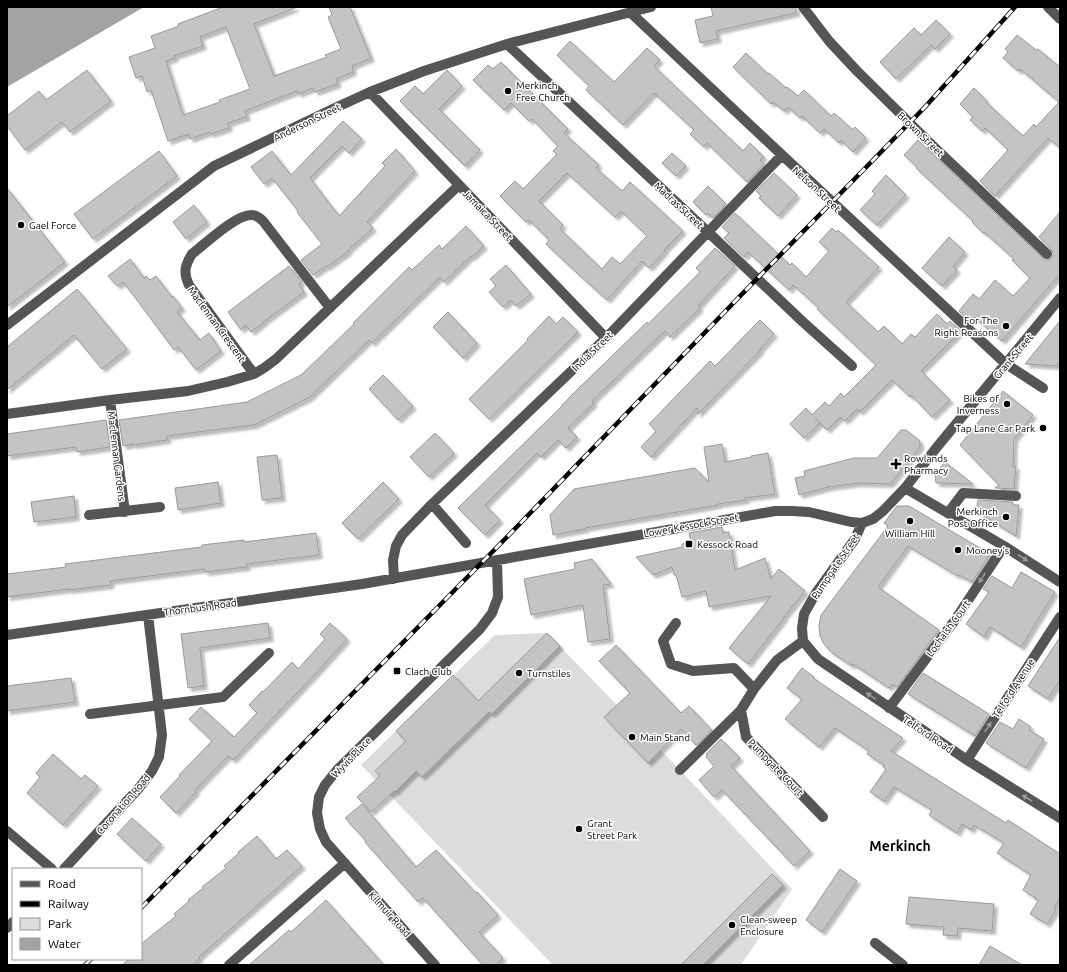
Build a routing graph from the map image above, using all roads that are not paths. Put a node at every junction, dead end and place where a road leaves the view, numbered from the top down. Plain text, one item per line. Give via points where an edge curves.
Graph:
1 (651, 7) edge
2 (803, 7) edge
3 (1048, 7) edge
4 (630, 12) junction
5 (1060, 19) edge
6 (507, 44) junction
7 (370, 92) junction
8 (782, 155) junction
9 (459, 185) junction
10 (708, 232) junction
11 (1047, 254) dead end
12 (1060, 298) edge
13 (330, 308) junction
14 (7, 325) edge
15 (606, 338) junction
16 (1006, 364) junction
17 (852, 366) dead end
18 (254, 374) junction
19 (1043, 388) dead end
20 (110, 400) junction
21 (7, 414) edge
22 (905, 488) junction
23 (1016, 496) dead end
24 (432, 504) junction
25 (160, 507) dead end
26 (124, 512) junction
27 (948, 513) junction
28 (89, 515) dead end
29 (862, 523) junction
30 (466, 542) dead end
31 (1004, 546) junction
32 (521, 556) joint
33 (497, 560) junction
34 (394, 579) junction
35 (1060, 582) edge
36 (148, 615) junction
37 (1060, 617) edge
38 (676, 624) dead end
39 (7, 635) edge
40 (803, 641) junction
41 (269, 653) dead end
42 (754, 689) junction
43 (158, 705) junction
44 (889, 708) junction
45 (741, 710) junction
46 (90, 714) dead end
47 (967, 760) junction
48 (680, 770) dead end
49 (823, 817) dead end
50 (1060, 818) edge
51 (7, 830) edge
52 (345, 863) junction
53 (51, 868) edge
54 (65, 868) edge
55 (875, 943) dead end
56 (229, 965) edge
57 (435, 965) edge
58 (903, 965) edge

1 - 4 street, Anderson Street
2 - 11 street, Brown Street via 829,41 857,71
3 - 5 street
4 - 6 street, Anderson Street
4 - 8 street, Nelson Street
6 - 7 street, Anderson Street
6 - 10 street, Madras Street
7 - 9 street, Jamaica Street
7 - 14 street, Anderson Street via 214,166
8 - 10 street, India Street
8 - 16 street, Nelson Street
9 - 13 street, Maclennan Crescent
9 - 15 street, Jamaica Street
10 - 15 street, India Street
10 - 17 street, Madras Street
12 - 16 street, Grant Street
13 - 18 street, Maclennan Crescent via 276,359
13 - 18 street, Maclennan Crescent via 257,215 251,214 234,221 192,254 187,262 185,278
15 - 24 street, India Street
16 - 19 street, Nelson Street
16 - 22 street, Grant Street
18 - 20 street, Maclennan Crescent via 188,391
20 - 21 street, Maclennan Crescent
20 - 26 street, MacLennan Gardens
22 - 27 street
22 - 29 street, Pumpgate Street via 883,511
23 - 27 street via 963,493
24 - 30 street
24 - 34 street via 402,535 396,546 393,560
25 - 26 street, MacLennan Gardens
26 - 28 street, MacLennan Gardens
27 - 31 street
29 - 32 street, Lower Kessock Street via 809,512 775,511
29 - 40 street, Pumpgate Street via 855,539 804,614
31 -> 35 street
31 -> 44 street, Lochalsh Court via 955,620
32 - 33 street, Thornbush Road
33 - 34 street, Thornbush Road
33 - 52 street, Wyvis Place via 498,598 492,613 480,629 325,784 319,797 317,813 320,829 326,842
34 - 36 street, Thornbush Road
36 - 39 street, Thornbush Road
36 - 43 street, Coronation Road
47 -> 37 street, Telford Avenue
38 - 42 street via 663,641 671,664 693,671 734,668
40 - 42 street via 777,660
44 -> 40 street, Telford Road via 818,659
41 - 43 street via 223,697
42 - 45 street
43 - 46 street
43 - 54 street, Coronation Road via 162,735 159,757 152,771
44 - 47 street, Telford Road
45 - 48 street
45 - 49 street, Pumpgate Court via 746,737
50 -> 47 street, Telford Road
51 - 53 street
52 - 56 street
52 - 57 street, Kilmuir Road
55 - 58 street

